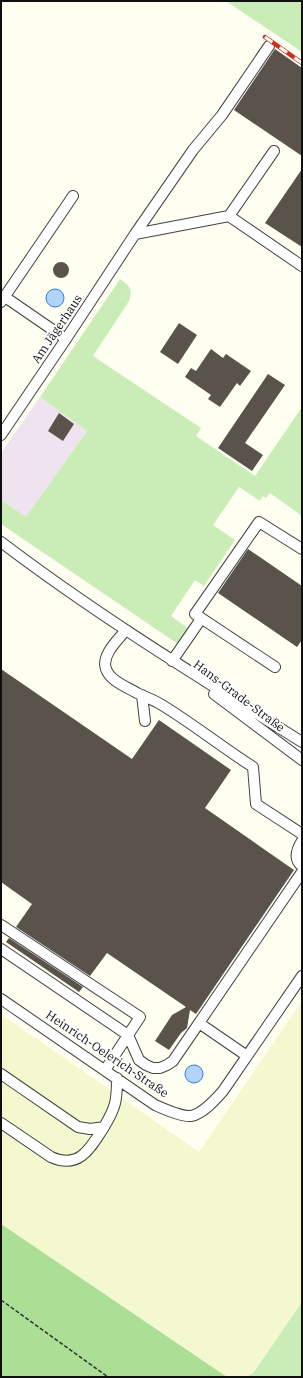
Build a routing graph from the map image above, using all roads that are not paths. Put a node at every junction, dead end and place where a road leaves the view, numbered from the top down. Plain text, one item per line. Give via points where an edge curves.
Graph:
1 (269, 46) dead end
2 (274, 151) dead end
3 (73, 196) dead end
4 (229, 216) junction
5 (134, 236) junction
6 (302, 266) edge
7 (3, 300) edge
8 (66, 339) junction
9 (1, 435) edge
10 (1, 542) edge
11 (1, 548) edge
12 (302, 549) edge
13 (31, 565) junction
14 (202, 619) junction
15 (126, 630) junction
16 (160, 653) junction
17 (172, 661) junction
18 (275, 667) dead end
19 (142, 695) junction
20 (145, 721) dead end
21 (302, 743) edge
22 (298, 757) edge
23 (302, 834) edge
24 (302, 841) edge
25 (302, 866) edge
26 (302, 872) edge
27 (3, 930) edge
28 (1, 949) edge
29 (302, 976) edge
30 (1, 999) edge
31 (199, 1023) junction
32 (128, 1035) junction
33 (247, 1056) junction
34 (105, 1070) junction
35 (1, 1074) edge
36 (117, 1078) junction
37 (1, 1123) edge
38 (104, 1127) junction

1 - 5 street, Am Jägerhaus
2 - 4 street
3 - 7 street
4 - 5 street
4 - 6 street
5 - 8 street, Am Jägerhaus
7 - 8 street
8 - 9 street, Am Jägerhaus
10 - 13 street, Hans-Grade-Straße
11 - 13 street, Hans-Grade-Straße
12 - 14 street via 259,522 195,614
13 - 15 street, Hans-Grade-Straße
14 - 17 street
14 - 18 street
15 - 16 street, Hans-Grade-Straße
15 - 19 street via 109,651 105,660 106,669 111,677
16 - 17 street, Hans-Grade-Straße
16 - 22 street, Hans-Grade-Straße
17 - 21 street, Hans-Grade-Straße
19 - 20 street
19 - 23 street via 161,704 252,767 256,804
21 - 22 street
24 - 25 street via 296,856
26 - 31 street
27 - 32 street via 140,1017
28 - 32 street
29 - 33 street, Heinrich-Oelerich-Straße
30 - 34 street, Heinrich-Oelerich-Straße
31 - 32 street via 172,1061 160,1068 146,1066 139,1060
31 - 33 street
32 - 34 street
33 - 36 street, Heinrich-Oelerich-Straße via 208,1107 192,1116 173,1113 155,1105
34 - 36 street, Heinrich-Oelerich-Straße
35 - 38 street via 78,1127 90,1130
36 - 38 street via 117,1098 113,1112
37 - 38 street via 58,1160 76,1159 89,1150

